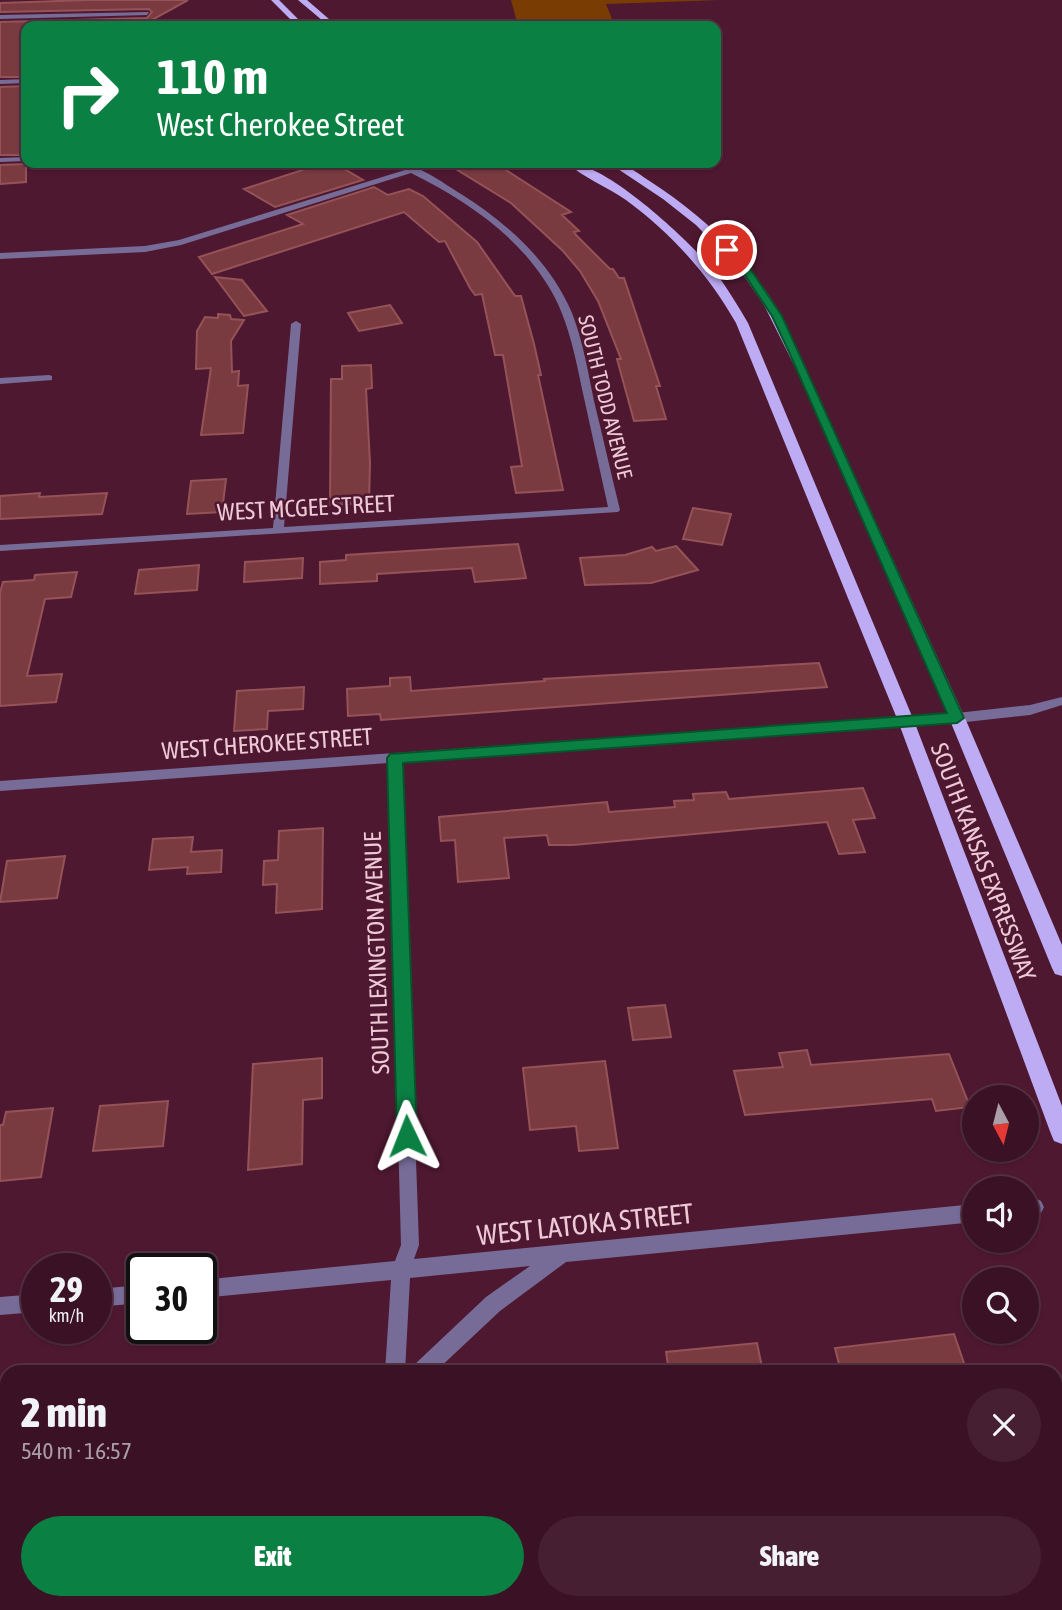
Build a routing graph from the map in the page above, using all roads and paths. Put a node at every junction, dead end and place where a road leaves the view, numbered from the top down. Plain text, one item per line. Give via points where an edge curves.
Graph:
1 (275, 0) edge
2 (302, 0) edge
3 (147, 12) dead end
4 (0, 18) edge
5 (296, 21) edge
6 (327, 21) edge
7 (21, 80) edge
8 (0, 82) edge
9 (21, 159) edge
10 (0, 160) edge
11 (408, 168) edge
12 (581, 168) edge
13 (622, 168) edge
14 (412, 170) junction
15 (0, 256) edge
16 (296, 324) dead end
17 (49, 378) dead end
18 (0, 381) edge
19 (614, 510) joint
20 (278, 531) junction
21 (0, 548) edge
22 (1062, 701) edge
23 (957, 718) junction
24 (906, 721) junction
25 (395, 758) junction
26 (0, 786) edge
27 (1062, 968) edge
28 (1062, 1134) edge
29 (962, 1214) edge
30 (562, 1254) junction
31 (401, 1271) junction
32 (217, 1288) edge
33 (21, 1304) edge
34 (0, 1306) edge
35 (394, 1365) edge
36 (428, 1365) edge

1 - 5 main road
2 - 6 main road
3 - 4 street
7 - 8 street
9 - 10 street
11 - 14 street, SOUTH TODD AVENUE
12 - 24 main road, SOUTH KANSAS EXPRESSWAY via 627,195 674,234 710,274 743,323
13 - 23 main road, SOUTH KANSAS EXPRESSWAY via 677,203 708,231 745,269 777,316
14 - 15 street via 181,242 145,249
14 - 19 street, SOUTH TODD AVENUE via 495,221 531,258 562,302 576,342
16 - 20 street
17 - 18 street
19 - 20 street, WEST MCGEE STREET
20 - 21 street, WEST MCGEE STREET
22 - 23 street, WEST CHEROKEE STREET via 1030,710
23 - 24 street, WEST CHEROKEE STREET
23 - 27 main road, SOUTH KANSAS EXPRESSWAY
24 - 25 street, WEST CHEROKEE STREET
24 - 28 main road, SOUTH KANSAS EXPRESSWAY
25 - 26 street, WEST CHEROKEE STREET
25 - 31 street, SOUTH LEXINGTON AVENUE via 410,1245
29 - 30 street, WEST LATOKA STREET
30 - 31 street, WEST LATOKA STREET
30 - 36 street via 493,1304
31 - 32 street, WEST LATOKA STREET
31 - 35 street, SOUTH LEXINGTON AVENUE
33 - 34 street

